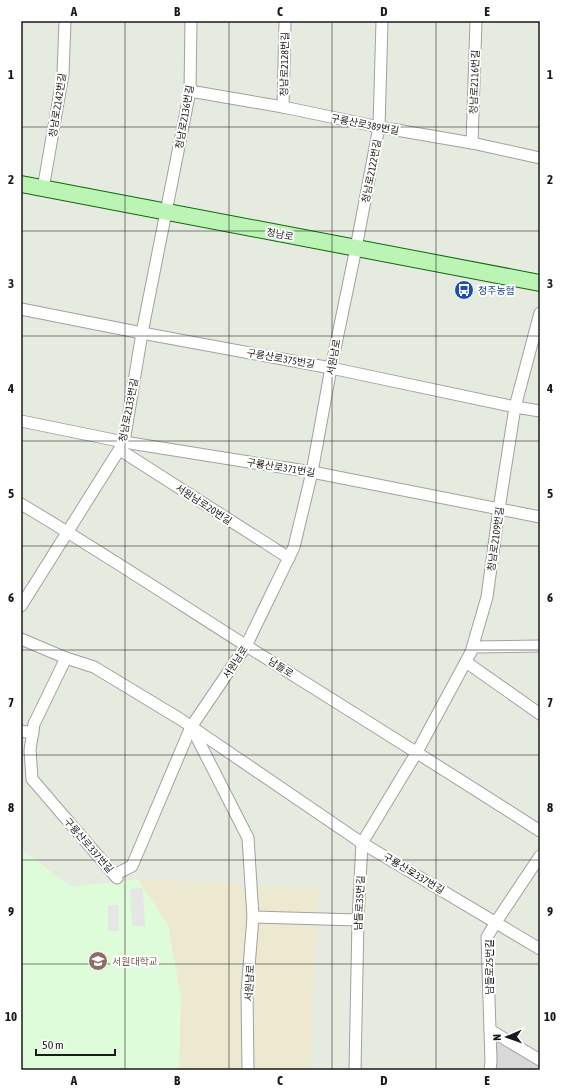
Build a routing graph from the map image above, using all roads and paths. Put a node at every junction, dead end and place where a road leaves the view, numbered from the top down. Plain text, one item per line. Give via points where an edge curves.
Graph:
1 (65, 21) edge
2 (191, 21) edge
3 (285, 21) edge
4 (382, 21) edge
5 (476, 21) edge
6 (190, 91) junction
7 (283, 107) junction
8 (379, 127) junction
9 (472, 143) junction
10 (540, 158) edge
11 (21, 184) edge
12 (43, 189) junction
13 (166, 212) junction
14 (356, 248) junction
15 (540, 283) edge
16 (21, 308) edge
17 (540, 313) edge
18 (142, 333) junction
19 (331, 368) junction
20 (515, 407) junction
21 (540, 411) edge
22 (21, 420) edge
23 (122, 446) junction
24 (312, 472) junction
25 (21, 504) edge
26 (498, 509) junction
27 (540, 517) edge
28 (67, 532) junction
29 (289, 558) junction
30 (21, 606) edge
31 (21, 639) edge
32 (246, 646) junction
33 (540, 646) edge
34 (473, 647) junction
35 (66, 658) junction
36 (466, 662) junction
37 (540, 714) edge
38 (191, 727) junction
39 (21, 730) edge
40 (33, 733) junction
41 (417, 752) junction
42 (540, 831) edge
43 (362, 843) junction
44 (540, 856) edge
45 (253, 916) junction
46 (358, 920) junction
47 (496, 922) junction
48 (540, 949) edge
49 (490, 1030) junction
50 (540, 1060) edge
51 (248, 1070) edge
52 (355, 1070) edge
53 (490, 1070) edge

1 - 12 street, 청남로2142번길 via 63,74
2 - 6 street, 청남로2136번길
3 - 7 street, 청남로2128번길
4 - 8 street, 청남로2122번길
5 - 9 street, 청남로2116번길
6 - 7 street, 구룡산로389번길
6 - 13 street, 청남로2136번길
7 - 8 street, 구룡산로389번길
8 - 9 street, 구룡산로389번길
8 - 14 street, 청남로2122번길
9 - 10 street, 구룡산로389번길
11 - 12 main road, 청남로
12 - 13 main road, 청남로
13 - 14 main road, 청남로
13 - 18 street, 청남로2133번길
14 - 15 main road, 청남로
14 - 19 street, 서원남로
16 - 18 street, 구룡산로375번길
17 - 20 street, 청남로2109번길
18 - 19 street, 구룡산로375번길
18 - 23 street, 청남로2133번길
19 - 20 street, 구룡산로375번길
19 - 24 street, 서원남로
20 - 21 street, 구룡산로375번길
20 - 26 street, 청남로2109번길
22 - 23 street, 구룡산로371번길
23 - 24 street, 구룡산로371번길
23 - 28 street, 청남로2133번길
23 - 29 street, 서원남로20번길
24 - 26 street, 구룡산로371번길
24 - 29 street, 서원남로
25 - 28 street, 남들로
26 - 27 street, 구룡산로371번길
26 - 34 street, 청남로2109번길 via 487,596
28 - 30 street, 청남로2133번길
28 - 32 street, 남들로
29 - 32 street, 서원남로
31 - 35 street, 구룡산로337번길
32 - 38 street, 서원남로
32 - 41 street, 남들로
33 - 34 street
34 - 36 street, 청남로2109번길
35 - 38 street, 구룡산로337번길 via 94,667
35 - 40 street, 구룡산로337번길 via 34,724
36 - 37 street
36 - 41 street, 청남로2109번길
38 - 40 street, 구룡산로337번길 via 132,866 116,874 117,878 32,779 30,750
38 - 43 street, 구룡산로337번길
38 - 45 street, 서원남로 via 248,838
39 - 40 street
41 - 42 street, 남들로
41 - 43 street, 남들로35번길
43 - 46 street, 남들로35번길
43 - 47 street, 구룡산로337번길
44 - 47 street, 남들로25번길
45 - 46 street
45 - 51 street, 서원남로 via 248,992
46 - 52 street, 남들로35번길
47 - 48 street, 구룡산로337번길
47 - 49 street, 남들로25번길 via 487,937
49 - 50 street
49 - 53 street, 남들로25번길

